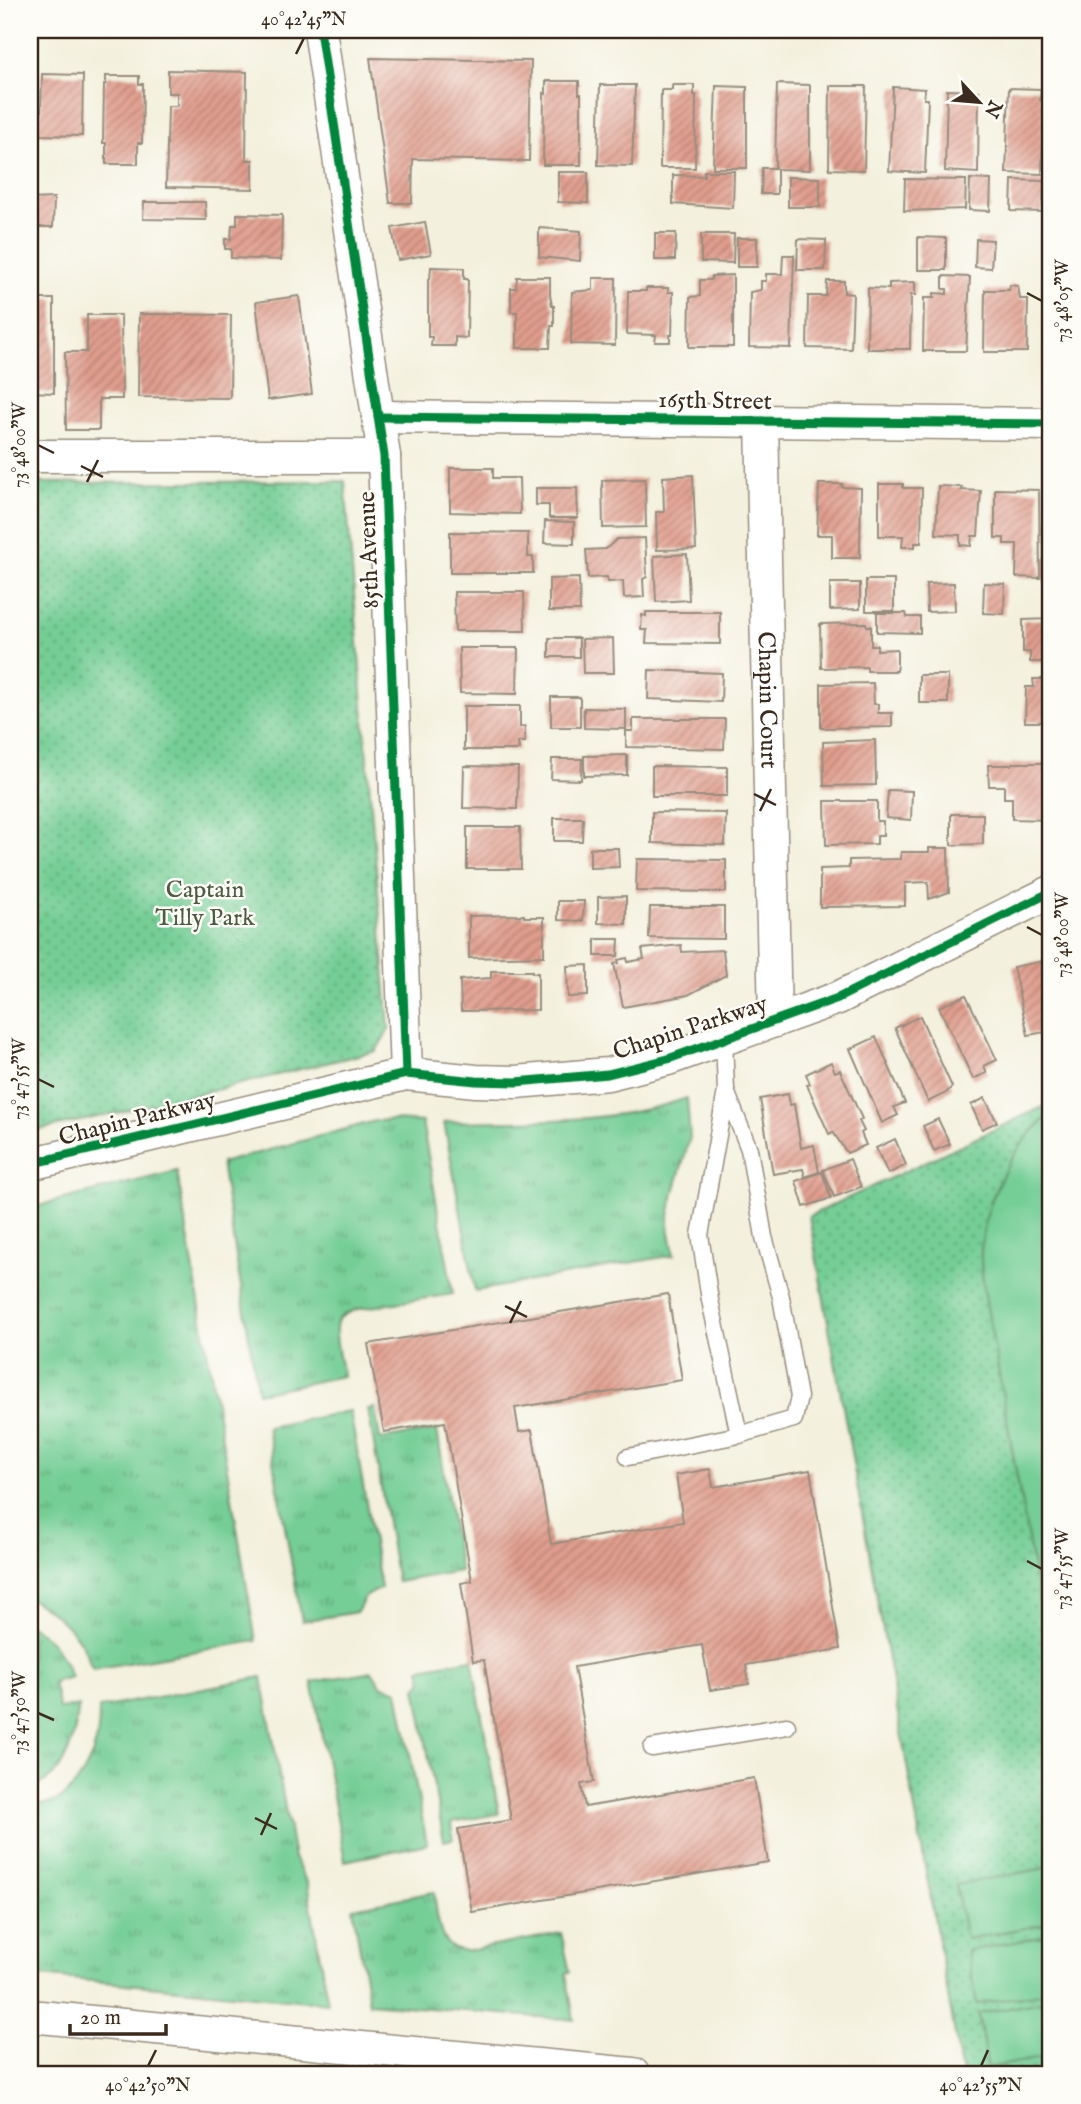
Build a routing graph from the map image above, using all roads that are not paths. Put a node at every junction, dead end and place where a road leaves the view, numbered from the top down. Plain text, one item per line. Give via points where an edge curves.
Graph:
1 (320, 30) edge
2 (379, 418) junction
3 (762, 420) junction
4 (1051, 425) edge
5 (30, 456) edge
6 (384, 456) junction
7 (1051, 892) edge
8 (775, 1021) junction
9 (724, 1038) junction
10 (406, 1074) junction
11 (726, 1091) junction
12 (30, 1164) edge
13 (739, 1435) junction
14 (628, 1457) dead end
15 (787, 1726) dead end
16 (652, 1748) dead end
17 (30, 2016) edge
18 (633, 2074) edge

1 - 2 street, 85th Avenue
2 - 3 street, 165th Street
2 - 6 street, 85th Avenue
3 - 4 street, 165th Street
3 - 8 street, Chapin Court
5 - 6 street
6 - 10 street, 85th Avenue
7 - 8 street, Chapin Parkway via 838,998
8 - 9 street, Chapin Parkway
9 - 10 street, Chapin Parkway via 668,1059 608,1073 516,1082
9 - 11 lane
10 - 12 street, Chapin Parkway
11 - 13 lane via 700,1235
11 - 13 lane via 749,1149 799,1397 794,1419
13 - 14 lane
15 - 16 lane
17 - 18 street

